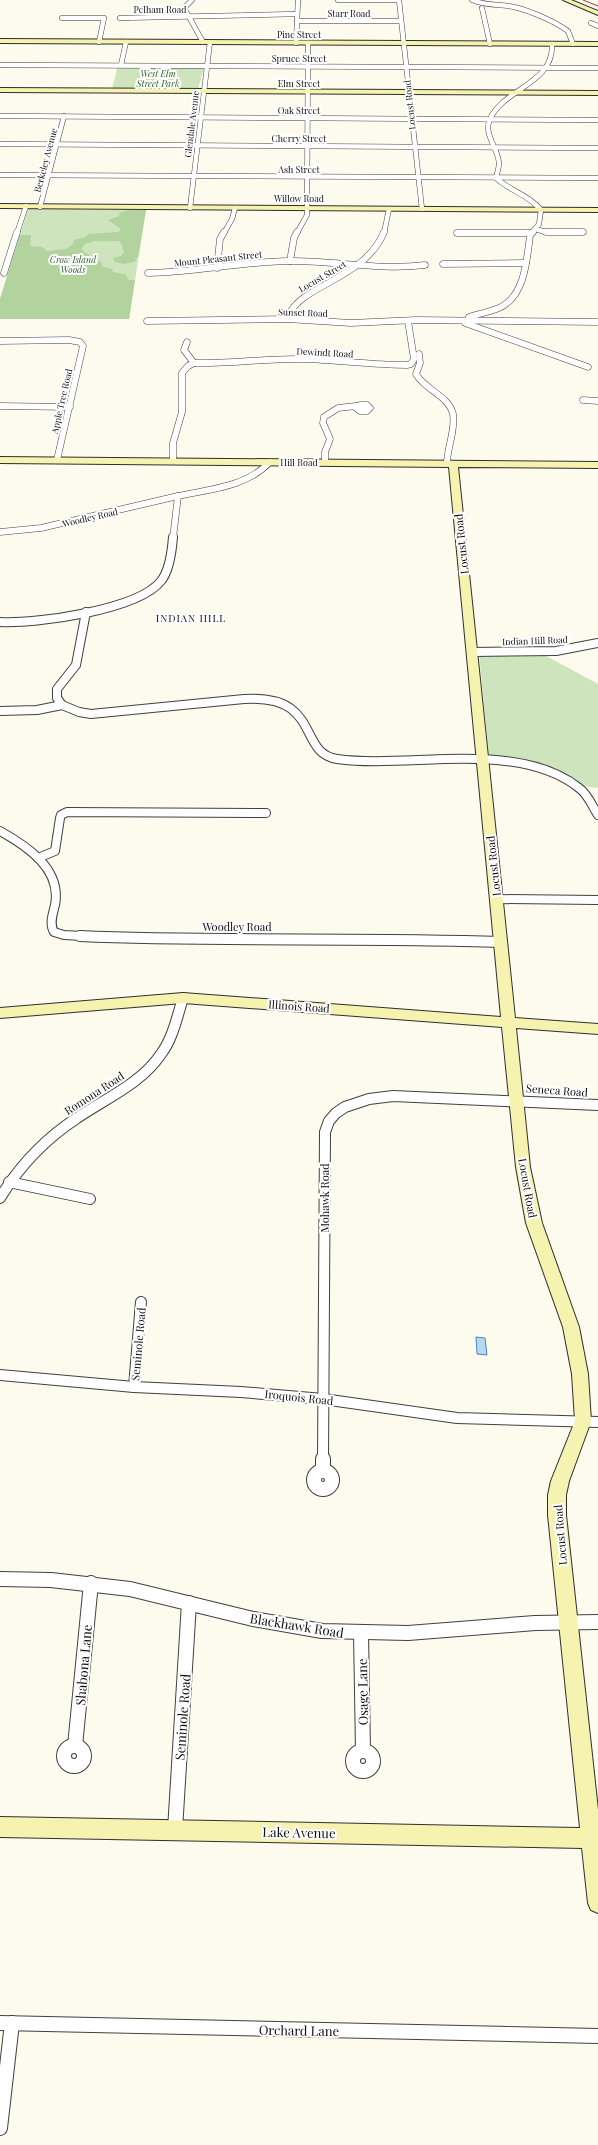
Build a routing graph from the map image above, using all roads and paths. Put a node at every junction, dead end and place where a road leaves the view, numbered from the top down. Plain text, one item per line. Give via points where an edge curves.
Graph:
1 (192, 0) edge
2 (298, 0) edge
3 (338, 0) edge
4 (399, 0) edge
5 (472, 0) edge
6 (566, 0) edge
7 (482, 8) dead end
8 (598, 13) edge
9 (297, 14) junction
10 (188, 17) junction
11 (62, 18) dead end
12 (120, 18) dead end
13 (297, 21) junction
14 (400, 21) junction
15 (598, 22) edge
16 (598, 26) edge
17 (0, 41) edge
18 (99, 42) junction
19 (126, 42) junction
20 (203, 42) junction
21 (210, 42) junction
22 (296, 43) junction
23 (308, 43) junction
24 (402, 43) junction
25 (490, 44) junction
26 (552, 44) junction
27 (572, 44) junction
28 (598, 44) edge
29 (0, 65) edge
30 (121, 65) junction
31 (207, 66) junction
32 (308, 66) junction
33 (405, 67) junction
34 (547, 68) junction
35 (598, 68) edge
36 (0, 90) edge
37 (204, 91) junction
38 (308, 92) junction
39 (408, 92) junction
40 (516, 92) junction
41 (598, 93) edge
42 (0, 116) edge
43 (64, 116) junction
44 (201, 117) junction
45 (308, 118) junction
46 (411, 118) junction
47 (489, 119) junction
48 (598, 120) edge
49 (0, 144) edge
50 (58, 145) junction
51 (198, 146) junction
52 (308, 146) junction
53 (414, 147) junction
54 (494, 147) junction
55 (598, 148) edge
56 (0, 175) edge
57 (50, 175) junction
58 (194, 176) junction
59 (308, 177) junction
60 (418, 177) junction
61 (496, 178) junction
62 (598, 178) edge
63 (0, 206) edge
64 (26, 206) junction
65 (40, 206) junction
66 (190, 208) junction
67 (235, 208) junction
68 (308, 208) junction
69 (389, 209) junction
70 (422, 209) junction
71 (541, 210) junction
72 (598, 210) edge
73 (534, 231) junction
74 (583, 232) dead end
75 (457, 233) dead end
76 (290, 261) junction
77 (526, 263) junction
78 (443, 264) dead end
79 (426, 265) dead end
80 (356, 267) junction
81 (217, 268) junction
82 (4, 273) dead end
83 (148, 273) dead end
84 (287, 319) junction
85 (147, 321) dead end
86 (408, 321) junction
87 (458, 321) junction
88 (598, 322) edge
89 (0, 341) edge
90 (187, 342) dead end
91 (420, 354) dead end
92 (194, 363) junction
93 (588, 367) dead end
94 (583, 400) dead end
95 (598, 401) edge
96 (0, 406) edge
97 (356, 406) dead end
98 (70, 407) junction
99 (0, 460) edge
100 (57, 460) junction
101 (173, 461) junction
102 (270, 462) junction
103 (325, 462) junction
104 (450, 463) junction
105 (598, 465) edge
106 (178, 496) junction
107 (0, 532) edge
108 (86, 612) junction
109 (0, 622) edge
110 (598, 643) edge
111 (472, 652) junction
112 (62, 705) junction
113 (0, 711) edge
114 (482, 761) junction
115 (266, 813) dead end
116 (598, 816) edge
117 (0, 831) edge
118 (38, 858) junction
119 (496, 899) junction
120 (598, 900) edge
121 (501, 942) junction
122 (183, 998) junction
123 (0, 1013) edge
124 (509, 1022) junction
125 (598, 1029) edge
126 (515, 1100) junction
127 (598, 1105) edge
128 (9, 1182) junction
129 (0, 1198) edge
130 (90, 1199) dead end
131 (141, 1302) dead end
132 (0, 1375) edge
133 (134, 1387) junction
134 (323, 1399) junction
135 (591, 1422) edge
136 (323, 1471) dead end
137 (0, 1579) edge
138 (91, 1583) junction
139 (189, 1603) junction
140 (568, 1622) junction
141 (598, 1622) edge
142 (361, 1633) junction
143 (76, 1746) dead end
144 (363, 1751) dead end
145 (0, 1827) edge
146 (175, 1830) junction
147 (595, 1838) edge
148 (598, 1902) edge
149 (6, 2023) edge
150 (598, 2036) edge
151 (0, 2128) edge

1 - 10 street via 184,8
2 - 9 street
3 - 4 street
4 - 14 street, Locust Road
5 - 27 street via 482,4 514,7 535,15 568,31
6 - 8 street
7 - 25 street
9 - 10 street, Pelham Road via 243,13
9 - 13 street
10 - 12 street, Pelham Road
10 - 20 street
11 - 18 street via 104,18
13 - 14 street, Starr Road
13 - 22 street
14 - 24 street, Locust Road
15 - 16 street via 591,23
17 - 18 street, Pine Street
18 - 19 street, Pine Street
19 - 20 street, Pine Street
19 - 30 street
20 - 21 street, Pine Street
21 - 22 street, Pine Street
21 - 31 street, Glendale Avenue
22 - 23 street, Pine Street
23 - 24 street, Pine Street
23 - 32 street
24 - 25 street, Pine Street
24 - 33 street, Locust Road
25 - 26 street, Pine Street
26 - 27 street, Pine Street
26 - 34 street via 552,56
27 - 28 street, Pine Street
29 - 30 street, Spruce Street
30 - 31 street, Spruce Street
31 - 32 street, Spruce Street
31 - 37 street, Glendale Avenue
32 - 33 street, Spruce Street
32 - 38 street
33 - 34 street, Spruce Street
33 - 39 street, Locust Road
34 - 35 street, Spruce Street
34 - 40 street
36 - 37 street, Elm Street
37 - 38 street, Elm Street
37 - 44 street, Glendale Avenue
38 - 39 street, Elm Street
38 - 45 street
39 - 40 street, Elm Street
39 - 46 street, Locust Road
40 - 41 street, Elm Street
40 - 47 street
42 - 43 street, Oak Street
43 - 44 street, Oak Street
43 - 50 street, Berkeley Avenue
44 - 45 street, Oak Street
44 - 51 street, Glendale Avenue
45 - 46 street, Oak Street
45 - 52 street
46 - 47 street, Oak Street
46 - 53 street, Locust Road
47 - 48 street, Oak Street
47 - 54 street via 489,136
49 - 50 street, Cherry Street
50 - 51 street, Cherry Street
50 - 57 street, Berkeley Avenue
51 - 52 street, Cherry Street
51 - 58 street, Glendale Avenue
52 - 53 street, Cherry Street
52 - 59 street
53 - 54 street, Cherry Street
53 - 60 street, Locust Road
54 - 55 street, Cherry Street
54 - 61 street via 499,163
56 - 57 street, Ash Street
57 - 58 street, Ash Street
57 - 65 street, Berkeley Avenue
58 - 59 street, Ash Street
58 - 66 street, Glendale Avenue
59 - 60 street, Ash Street
59 - 68 street
60 - 61 street, Ash Street
60 - 70 street, Locust Road
61 - 62 street, Ash Street
61 - 71 street via 502,184 531,198
63 - 64 street, Willow Road
64 - 65 street, Willow Road
64 - 82 street
65 - 66 street, Willow Road
66 - 67 street, Willow Road
67 - 68 street, Willow Road
67 - 81 street via 232,219 220,239
68 - 69 street, Willow Road
68 - 76 street via 307,216 292,243
69 - 70 street, Willow Road
69 - 80 street, Locust Street via 384,236
70 - 71 street, Willow Road
71 - 72 street, Willow Road
71 - 73 street via 539,224
73 - 74 street
73 - 75 street
73 - 77 street via 530,235
76 - 80 street, Mount Pleasant Street
76 - 81 street, Mount Pleasant Street via 248,263
77 - 78 street
77 - 87 street via 520,285 512,298 500,308
79 - 80 street, Mount Pleasant Street via 390,270
80 - 84 street, Locust Street via 301,298 290,310
81 - 83 street, Mount Pleasant Street
84 - 85 street, Sunset Road
84 - 86 street, Sunset Road via 351,323
86 - 87 street, Sunset Road
86 - 92 street, Dewindt Road via 414,359 411,364 403,366 305,359 222,364
87 - 88 street, Sunset Road
87 - 93 street, Sunset Road
89 - 98 street, Apple Tree Road via 80,342 83,346
90 - 92 street via 184,350
91 - 104 street via 416,374 419,380 446,403 453,414 446,451
92 - 101 street via 182,372 182,412 173,443
94 - 95 street
96 - 98 street
97 - 103 street via 338,407 324,417 323,423 330,439 325,452
98 - 100 street, Apple Tree Road
99 - 100 street, Hill Road
100 - 101 street, Hill Road
101 - 102 street, Hill Road
102 - 103 street, Hill Road
102 - 106 street, Woodley Road via 262,471 250,478
103 - 104 street, Hill Road
104 - 105 street, Hill Road
104 - 111 street, Locust Road
106 - 107 street, Woodley Road via 41,528
106 - 108 street via 172,545 162,581 140,594
108 - 109 street via 44,621
108 - 112 street via 76,665 56,690 57,698
110 - 111 street, Indian Hill Road via 556,651
111 - 114 street, Locust Road
112 - 113 street via 37,710
112 - 114 street via 91,714 264,699 280,703 298,714 317,749 330,757 356,760
114 - 116 street via 529,764 564,776 579,788
114 - 119 street, Locust Road
115 - 118 street via 67,812 61,814 55,850
117 - 118 street, Woodley Road via 26,846
118 - 121 street, Woodley Road via 48,869 55,888 52,929 64,935
119 - 120 street
119 - 121 street, Locust Road
121 - 124 street, Locust Road
122 - 123 street, Illinois Road
122 - 124 street, Illinois Road
122 - 128 street, Romona Road via 169,1040 149,1068 121,1092 56,1132 31,1155
124 - 125 street, Illinois Road
124 - 126 street, Locust Road
126 - 127 street, Seneca Road
126 - 134 street, Mohawk Road via 393,1096 342,1108 329,1119 325,1132
126 - 135 street, Locust Road via 529,1204 542,1249 571,1327
128 - 129 street, Romona Road
128 - 130 street
131 - 133 street, Seminole Road
132 - 133 street, Iroquois Road
133 - 134 street, Iroquois Road
134 - 135 street, Iroquois Road via 457,1418
134 - 136 street, Mohawk Road
135 - 140 street, Locust Road via 560,1481 557,1495
137 - 138 street, Blackhawk Road
138 - 139 street, Blackhawk Road
138 - 143 street, Shabona Lane
139 - 142 street, Blackhawk Road via 285,1625 322,1631
139 - 146 street, Seminole Road
140 - 141 street, Blackhawk Road
140 - 142 street, Blackhawk Road via 443,1631
140 - 147 street, Locust Road
142 - 144 street, Osage Lane
145 - 146 street, Lake Avenue
146 - 147 street, Lake Avenue
147 - 148 street, Locust Road
149 - 150 street, Orchard Lane
149 - 151 street

